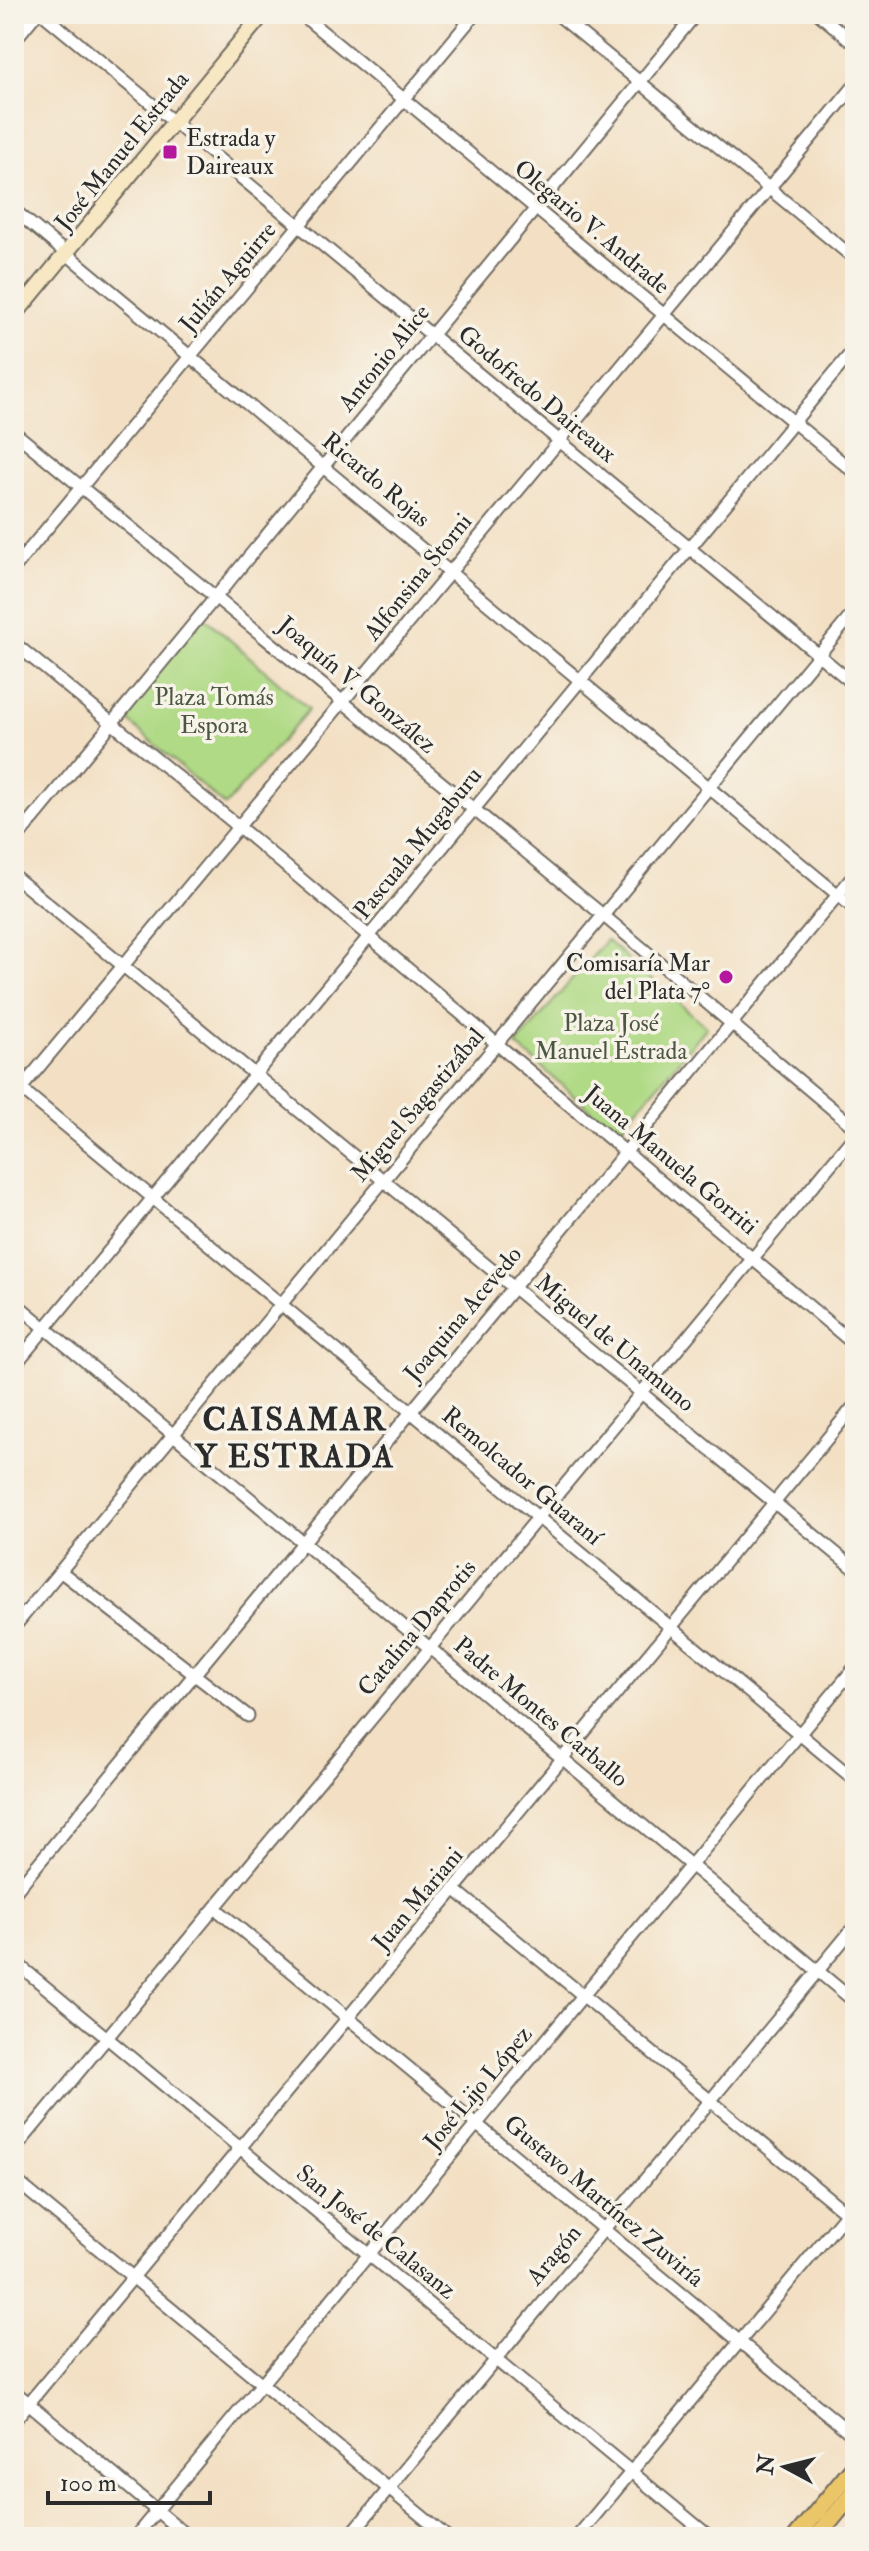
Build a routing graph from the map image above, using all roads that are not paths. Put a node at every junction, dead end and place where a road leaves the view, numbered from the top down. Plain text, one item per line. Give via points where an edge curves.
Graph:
1 (36, 14) edge
2 (43, 14) edge
3 (263, 14) edge
4 (301, 14) edge
5 (475, 14) edge
6 (557, 14) edge
7 (696, 14) edge
8 (819, 14) edge
9 (14, 41) edge
10 (855, 44) edge
11 (640, 82) junction
12 (855, 85) edge
13 (404, 99) junction
14 (174, 123) junction
15 (769, 188) junction
16 (536, 208) junction
17 (14, 210) edge
18 (299, 226) junction
19 (66, 254) junction
20 (855, 259) edge
21 (664, 315) junction
22 (14, 316) edge
23 (431, 335) junction
24 (855, 348) edge
25 (190, 357) junction
26 (794, 422) junction
27 (14, 432) edge
28 (559, 441) junction
29 (324, 465) junction
30 (855, 473) edge
31 (82, 486) junction
32 (690, 548) junction
33 (14, 568) edge
34 (450, 572) junction
35 (215, 596) junction
36 (855, 611) edge
37 (14, 643) edge
38 (818, 655) junction
39 (580, 681) junction
40 (855, 685) edge
41 (344, 703) junction
42 (113, 722) junction
43 (708, 788) junction
44 (473, 809) junction
45 (239, 827) junction
46 (14, 842) edge
47 (855, 874) edge
48 (14, 876) edge
49 (838, 895) junction
50 (855, 909) edge
51 (604, 916) junction
52 (370, 937) junction
53 (123, 966) junction
54 (730, 1026) junction
55 (497, 1043) junction
56 (255, 1076) junction
57 (16, 1090) edge
58 (855, 1128) edge
59 (855, 1135) edge
60 (626, 1151) junction
61 (383, 1180) junction
62 (153, 1198) junction
63 (753, 1258) junction
64 (514, 1288) junction
65 (14, 1302) edge
66 (281, 1304) junction
67 (45, 1328) junction
68 (855, 1345) edge
69 (14, 1366) edge
70 (641, 1393) junction
71 (855, 1405) edge
72 (411, 1412) junction
73 (173, 1435) junction
74 (774, 1502) junction
75 (538, 1517) junction
76 (303, 1543) junction
77 (855, 1569) edge
78 (60, 1571) junction
79 (14, 1627) edge
80 (671, 1627) junction
81 (430, 1648) junction
82 (855, 1667) edge
83 (194, 1675) junction
84 (248, 1716) dead end
85 (799, 1734) junction
86 (562, 1758) junction
87 (855, 1780) edge
88 (691, 1865) junction
89 (454, 1889) junction
90 (14, 1893) edge
91 (215, 1908) junction
92 (855, 1926) edge
93 (14, 1961) edge
94 (818, 1971) junction
95 (583, 1996) junction
96 (855, 2002) edge
97 (348, 2018) junction
98 (107, 2038) junction
99 (710, 2101) junction
100 (477, 2124) junction
101 (240, 2149) junction
102 (14, 2150) edge
103 (14, 2179) edge
104 (855, 2203) edge
105 (851, 2217) edge
106 (604, 2229) junction
107 (368, 2255) junction
108 (133, 2277) junction
109 (740, 2342) junction
110 (496, 2359) junction
111 (262, 2384) junction
112 (14, 2391) edge
113 (29, 2404) junction
114 (14, 2421) edge
115 (855, 2437) edge
116 (855, 2466) edge
117 (630, 2471) junction
118 (389, 2489) junction
119 (855, 2491) edge
120 (157, 2511) junction
121 (135, 2537) edge
122 (188, 2537) edge
123 (349, 2537) edge
124 (447, 2537) edge
125 (577, 2537) edge
126 (710, 2537) edge
127 (796, 2537) edge
128 (817, 2537) edge

1 - 9 street
2 - 14 street, Godofredo Daireaux
3 - 14 main road, José Manuel Estrada
4 - 13 street, Olegario V. Andrade
5 - 13 street, Julián Aguirre
6 - 11 street
7 - 11 street, Antonio Alice
8 - 10 street
11 - 15 street
11 - 16 street, Antonio Alice
12 - 15 street, Alfonsina Storni
13 - 16 street, Olegario V. Andrade
13 - 18 street, Julián Aguirre
14 - 18 street, Godofredo Daireaux
14 - 19 main road, José Manuel Estrada
15 - 20 street
15 - 21 street, Alfonsina Storni
16 - 21 street, Olegario V. Andrade
16 - 23 street, Antonio Alice
17 - 19 street, Ricardo Rojas
18 - 23 street, Godofredo Daireaux
18 - 25 street, Julián Aguirre
19 - 22 main road, José Manuel Estrada
19 - 25 street, Ricardo Rojas
21 - 26 street, Olegario V. Andrade
21 - 28 street, Alfonsina Storni
23 - 28 street, Godofredo Daireaux
23 - 29 street, Antonio Alice
24 - 26 street, Pascuala Mugaburu
25 - 29 street, Ricardo Rojas
25 - 31 street, Julián Aguirre
26 - 30 street, Olegario V. Andrade
26 - 32 street, Pascuala Mugaburu
27 - 31 street, Joaquín V. González
28 - 32 street, Godofredo Daireaux
28 - 34 street, Alfonsina Storni
29 - 34 street, Ricardo Rojas
29 - 35 street, Antonio Alice
31 - 33 street, Julián Aguirre
31 - 35 street, Joaquín V. González
32 - 38 street, Godofredo Daireaux
32 - 39 street, Pascuala Mugaburu
34 - 39 street, Ricardo Rojas
34 - 41 street, Alfonsina Storni
35 - 41 street, Joaquín V. González
35 - 42 street, Antonio Alice
36 - 38 street, Miguel Sagastizábal
37 - 42 street, Juana Manuela Gorriti
38 - 40 street, Godofredo Daireaux
38 - 43 street, Miguel Sagastizábal
39 - 43 street, Ricardo Rojas
39 - 44 street, Pascuala Mugaburu
41 - 44 street, Joaquín V. González
41 - 45 street, Alfonsina Storni
42 - 45 street, Juana Manuela Gorriti
42 - 46 street, Antonio Alice
43 - 49 street, Ricardo Rojas
43 - 51 street, Miguel Sagastizábal
44 - 51 street, Joaquín V. González
44 - 52 street, Pascuala Mugaburu
45 - 52 street, Juana Manuela Gorriti
45 - 53 street, Alfonsina Storni
47 - 49 street, Joaquina Acevedo
48 - 53 street, Miguel de Unamuno
49 - 50 street, Ricardo Rojas
49 - 54 street, Joaquina Acevedo
51 - 54 street, Joaquín V. González
51 - 55 street, Miguel Sagastizábal
52 - 55 street, Juana Manuela Gorriti
52 - 56 street, Pascuala Mugaburu
53 - 56 street, Miguel de Unamuno
53 - 57 street, Alfonsina Storni
54 - 58 street, Joaquín V. González
54 - 60 street, Joaquina Acevedo
55 - 60 street, Juana Manuela Gorriti
55 - 61 street, Miguel Sagastizábal
56 - 61 street, Miguel de Unamuno
56 - 62 street, Pascuala Mugaburu
57 - 62 street, Remolcador Guaraní
59 - 63 street, Catalina Daprotis
60 - 63 street, Juana Manuela Gorriti
60 - 64 street, Joaquina Acevedo
61 - 64 street, Miguel de Unamuno
61 - 66 street, Miguel Sagastizábal
62 - 66 street, Remolcador Guaraní
62 - 67 street, Pascuala Mugaburu
63 - 68 street, Juana Manuela Gorriti
63 - 70 street, Catalina Daprotis
64 - 70 street, Miguel de Unamuno
64 - 72 street, Joaquina Acevedo
65 - 67 street, Padre Montes Carballo
66 - 72 street, Remolcador Guaraní
66 - 73 street, Miguel Sagastizábal
67 - 69 street, Pascuala Mugaburu
67 - 73 street, Padre Montes Carballo
70 - 74 street, Miguel de Unamuno
70 - 75 street, Catalina Daprotis
71 - 74 street, Juan Mariani
72 - 75 street, Remolcador Guaraní
72 - 76 street, Joaquina Acevedo
73 - 76 street, Padre Montes Carballo
73 - 78 street, Miguel Sagastizábal
74 - 77 street, Miguel de Unamuno
74 - 80 street, Juan Mariani
75 - 80 street, Remolcador Guaraní
75 - 81 street, Catalina Daprotis
76 - 81 street, Padre Montes Carballo
76 - 83 street, Joaquina Acevedo
78 - 79 street, Miguel Sagastizábal
78 - 83 street
80 - 85 street, Remolcador Guaraní
80 - 86 street, Juan Mariani
81 - 86 street, Padre Montes Carballo
81 - 91 street, Catalina Daprotis
82 - 85 street, José Lijo López
83 - 84 street
83 - 90 street, Joaquina Acevedo
85 - 87 street, Remolcador Guaraní
85 - 88 street, José Lijo López
86 - 88 street, Padre Montes Carballo
86 - 89 street, Juan Mariani
88 - 94 street, Padre Montes Carballo
88 - 95 street, José Lijo López
89 - 95 street
89 - 97 street, Juan Mariani
91 - 97 street, Gustavo Martínez Zuviría
91 - 98 street, Catalina Daprotis
92 - 94 street, Aragón
93 - 98 street, San José de Calasanz
94 - 96 street, Padre Montes Carballo
94 - 99 street, Aragón
95 - 99 street
95 - 100 street, José Lijo López
97 - 100 street, Gustavo Martínez Zuviría
97 - 101 street, Juan Mariani
98 - 101 street, San José de Calasanz
98 - 102 street, Catalina Daprotis
99 - 105 street
99 - 106 street, Aragón
100 - 106 street, Gustavo Martínez Zuviría
100 - 107 street, José Lijo López
101 - 107 street, San José de Calasanz
101 - 108 street, Juan Mariani
103 - 108 street
104 - 105 street
105 - 109 street
106 - 109 street, Gustavo Martínez Zuviría
106 - 110 street, Aragón
107 - 110 street, San José de Calasanz
107 - 111 street, José Lijo López
108 - 111 street
108 - 113 street, Juan Mariani
109 - 115 street, Gustavo Martínez Zuviría
109 - 117 street
110 - 117 street, San José de Calasanz
110 - 118 street, Aragón
111 - 118 street
111 - 120 street, José Lijo López
112 - 113 street
113 - 114 street, Juan Mariani
113 - 120 street
116 - 127 main road
117 - 125 street
117 - 126 street, San José de Calasanz
118 - 123 street, Aragón
118 - 124 street
119 - 128 main road
120 - 121 street, José Lijo López
120 - 122 street

